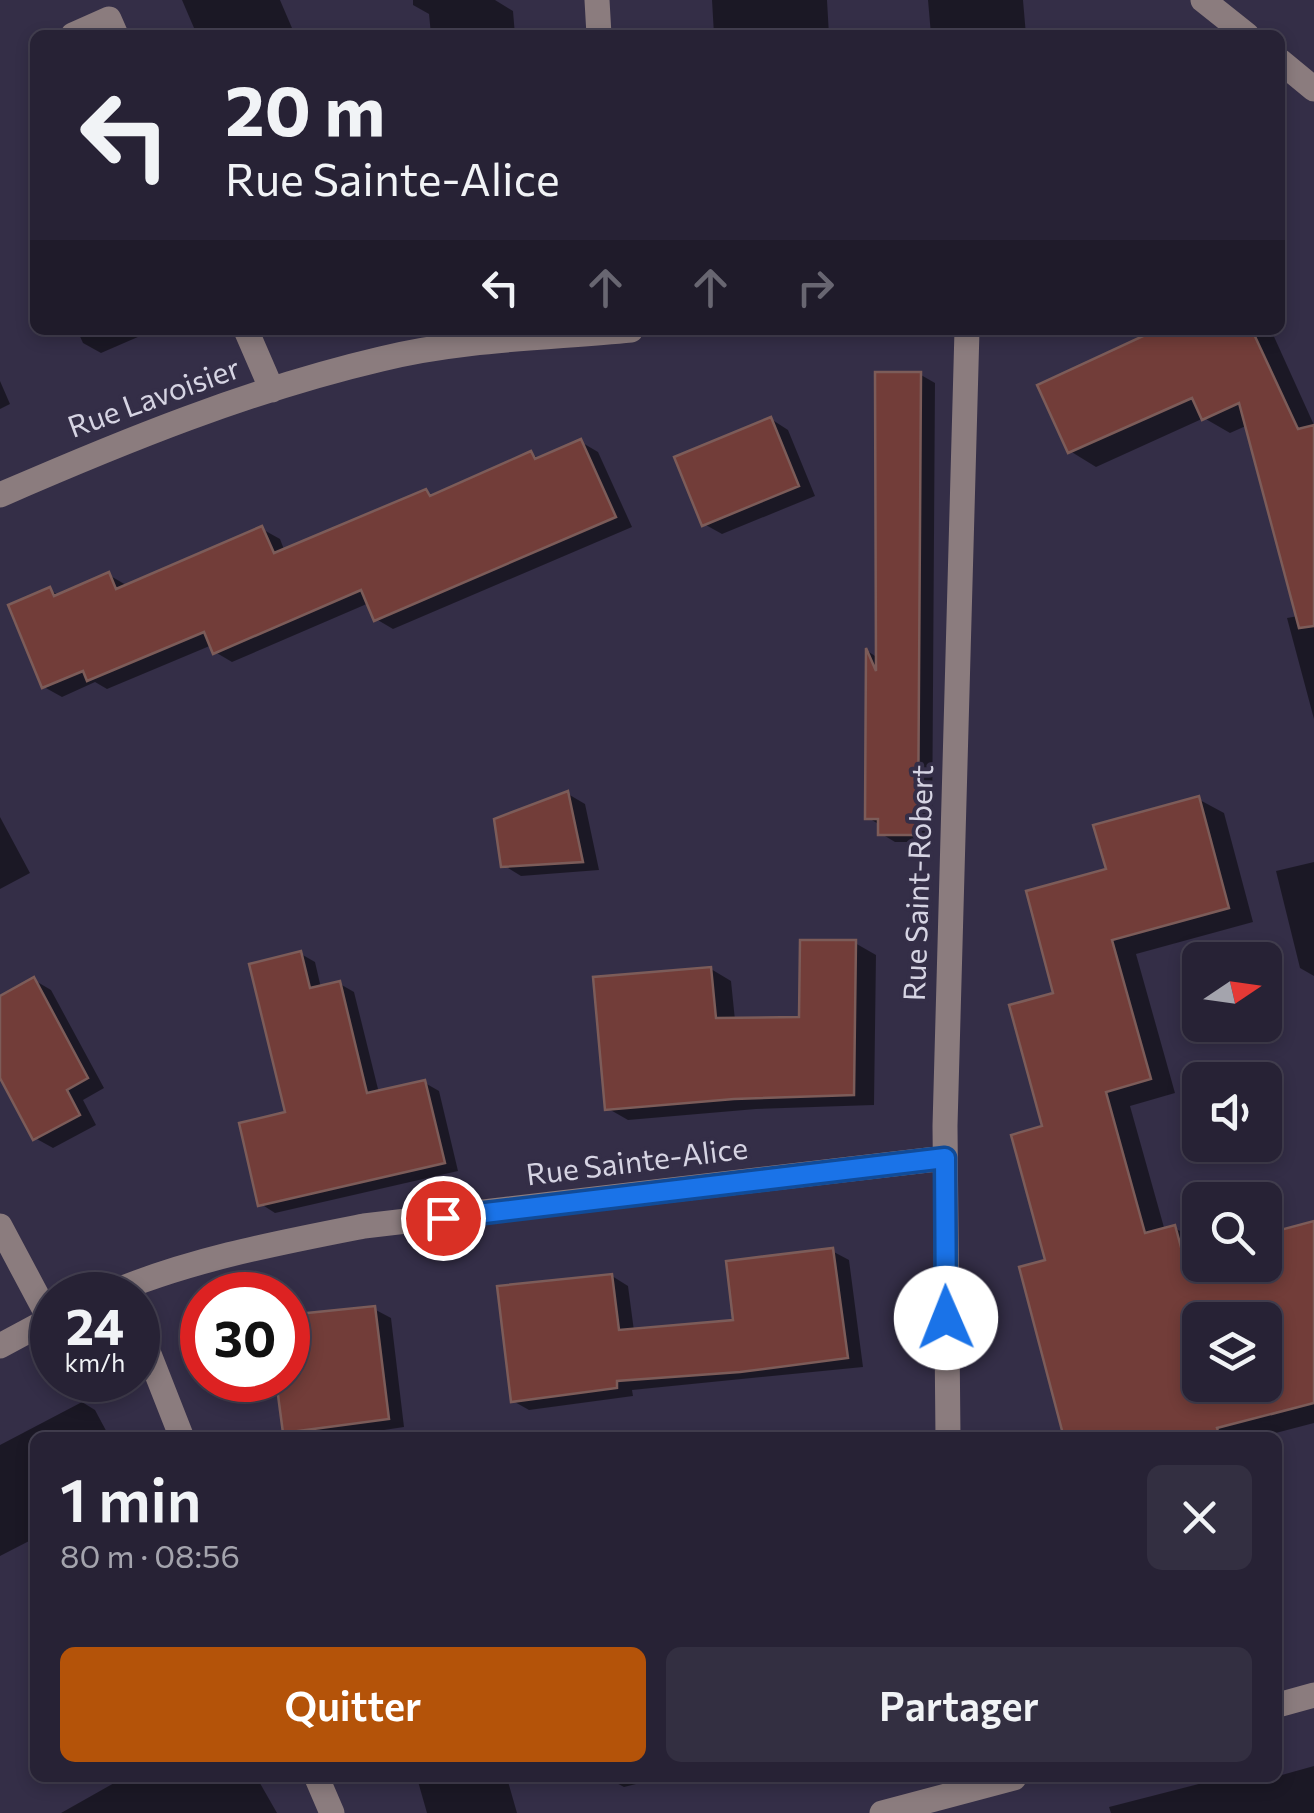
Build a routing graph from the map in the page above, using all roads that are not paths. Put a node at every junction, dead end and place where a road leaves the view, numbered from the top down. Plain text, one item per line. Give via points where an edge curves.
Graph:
1 (597, 0) edge
2 (1203, 0) edge
3 (84, 30) edge
4 (114, 30) edge
5 (599, 30) edge
6 (1241, 30) edge
7 (1285, 65) edge
8 (1314, 88) edge
9 (248, 335) edge
10 (580, 335) edge
11 (967, 335) edge
12 (272, 390) junction
13 (0, 495) edge
14 (945, 1158) junction
15 (0, 1226) edge
16 (160, 1280) edge
17 (30, 1281) edge
18 (30, 1330) edge
19 (0, 1346) edge
20 (160, 1382) edge
21 (180, 1432) edge
22 (948, 1432) edge
23 (1314, 1695) edge
24 (1282, 1704) edge
25 (320, 1782) edge
26 (999, 1782) edge
27 (951, 1795) edge
28 (332, 1813) edge
29 (882, 1813) edge

1 - 5 street
2 - 6 street
3 - 4 street via 109,19
7 - 8 street
9 - 12 street
10 - 12 street, Rue Lavoisier via 382,358
11 - 14 street, Rue Saint-Robert
12 - 13 street, Rue Lavoisier via 176,420
14 - 16 street, Rue Sainte-Alice via 364,1226 281,1242
14 - 22 street, Rue Saint-Robert
15 - 17 street
18 - 19 street
20 - 21 street
23 - 24 street
25 - 28 street
26 - 27 street
27 - 29 street

